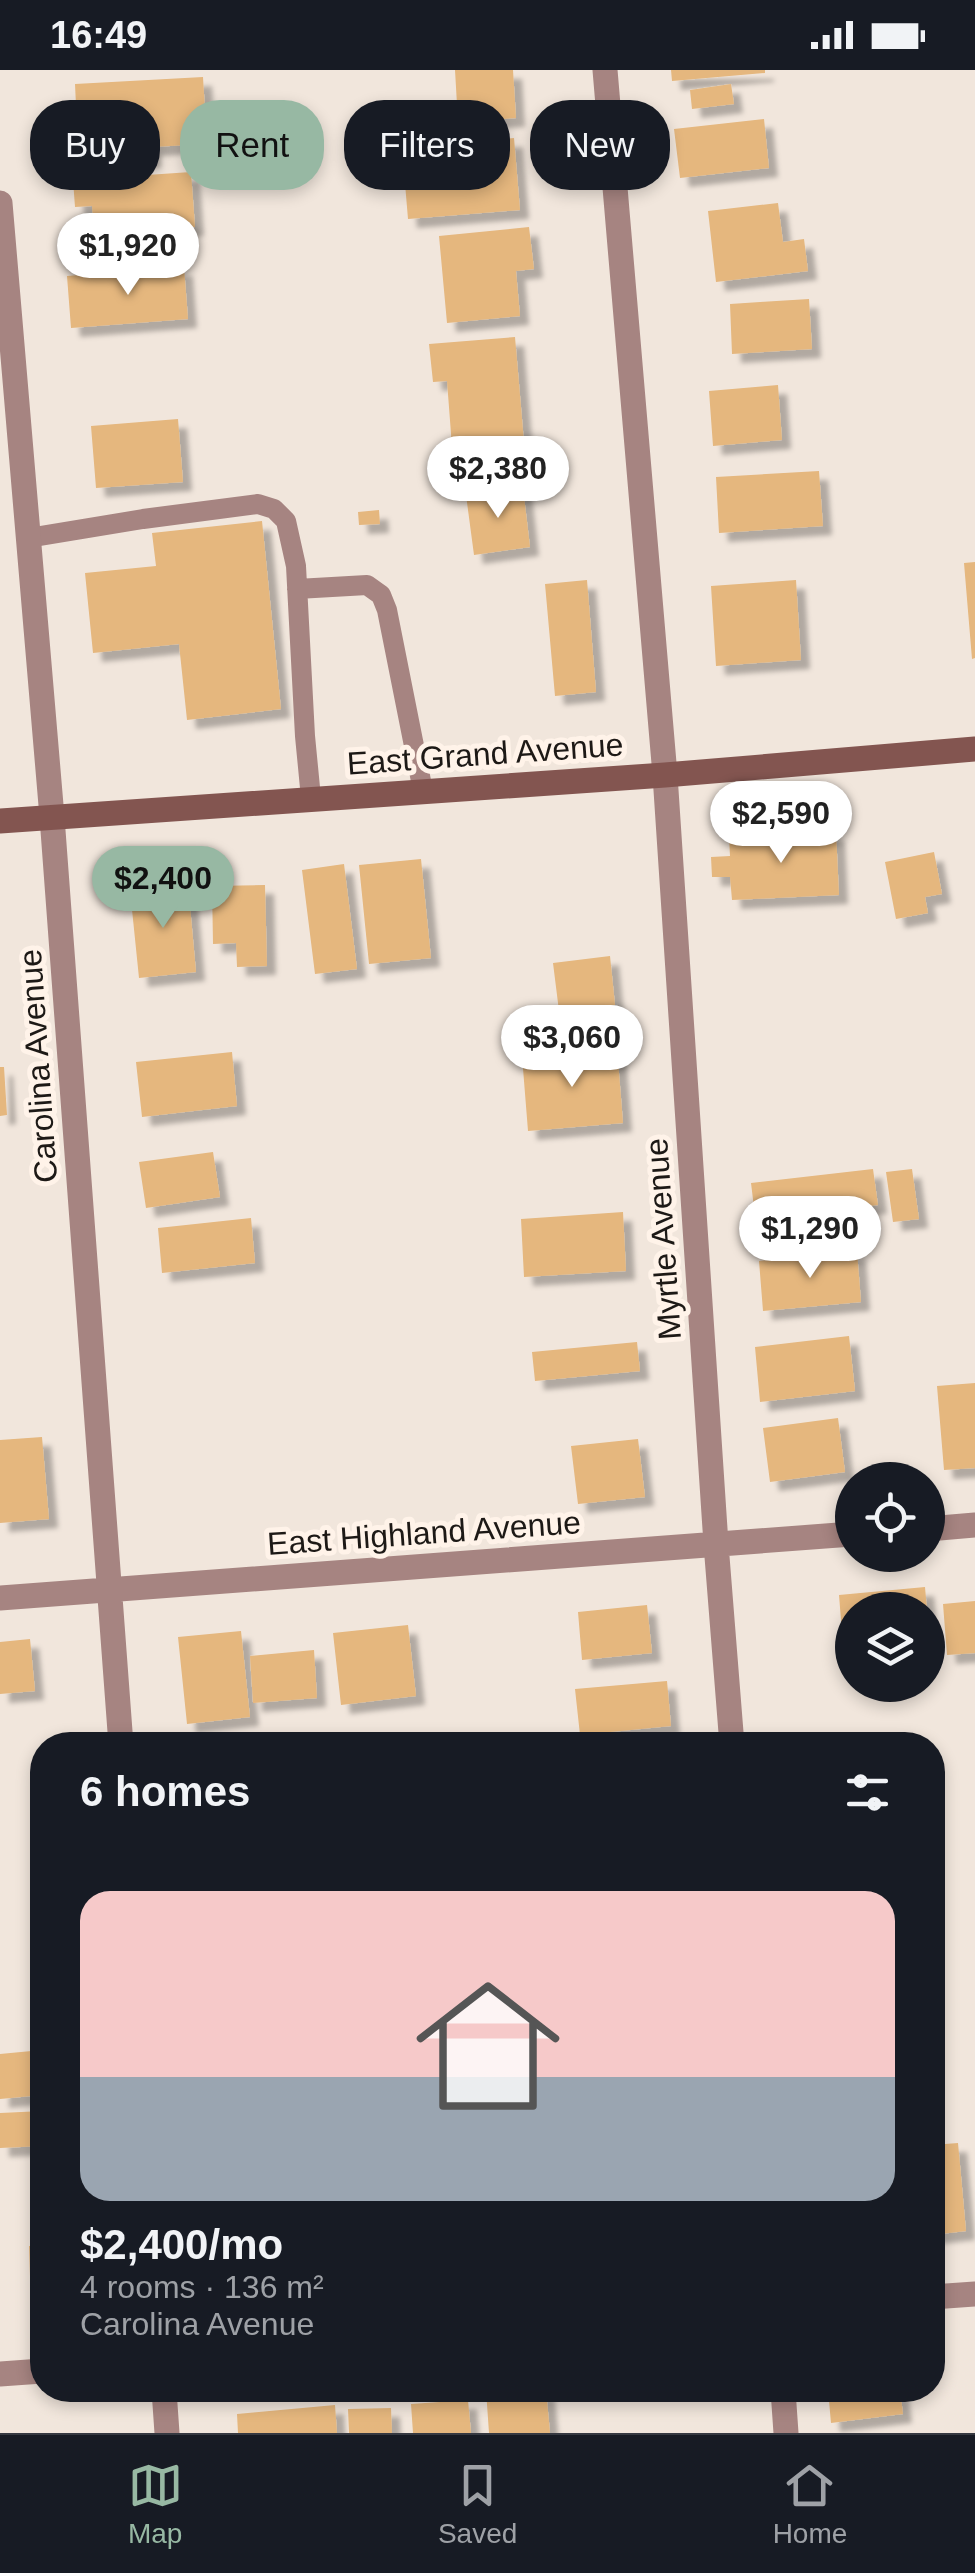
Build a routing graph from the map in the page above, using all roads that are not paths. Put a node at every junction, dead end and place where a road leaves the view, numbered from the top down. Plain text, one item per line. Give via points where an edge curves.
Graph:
1 (605, 70) edge
2 (0, 203) edge
3 (28, 538) junction
4 (297, 589) junction
5 (975, 749) edge
6 (665, 774) junction
7 (423, 791) junction
8 (312, 798) junction
9 (52, 817) junction
10 (0, 821) edge
11 (975, 1525) edge
12 (945, 1528) edge
13 (835, 1535) edge
14 (716, 1544) junction
15 (110, 1590) junction
16 (0, 1598) edge
17 (120, 1732) edge
18 (731, 1732) edge
19 (975, 2294) edge
20 (945, 2297) edge
21 (30, 2372) edge
22 (0, 2374) edge
23 (165, 2402) edge
24 (784, 2402) edge
25 (167, 2433) edge
26 (786, 2433) edge

1 - 6 street, Myrtle Avenue
2 - 3 street, Carolina Avenue
3 - 4 lane via 258,504 286,520
3 - 9 street, Carolina Avenue
4 - 7 lane via 367,584 381,595
4 - 8 lane
5 - 6 main road, East Grand Avenue
6 - 7 main road, East Grand Avenue
6 - 14 street, Myrtle Avenue
7 - 8 main road, East Grand Avenue
8 - 9 main road, East Grand Avenue
9 - 10 main road, East Grand Avenue
9 - 15 street, Carolina Avenue
11 - 12 street
13 - 14 street, East Highland Avenue
14 - 15 street, East Highland Avenue
14 - 18 street, Myrtle Avenue
15 - 16 street, East Highland Avenue
15 - 17 street, Carolina Avenue
19 - 20 street
21 - 22 street
23 - 25 street
24 - 26 street

